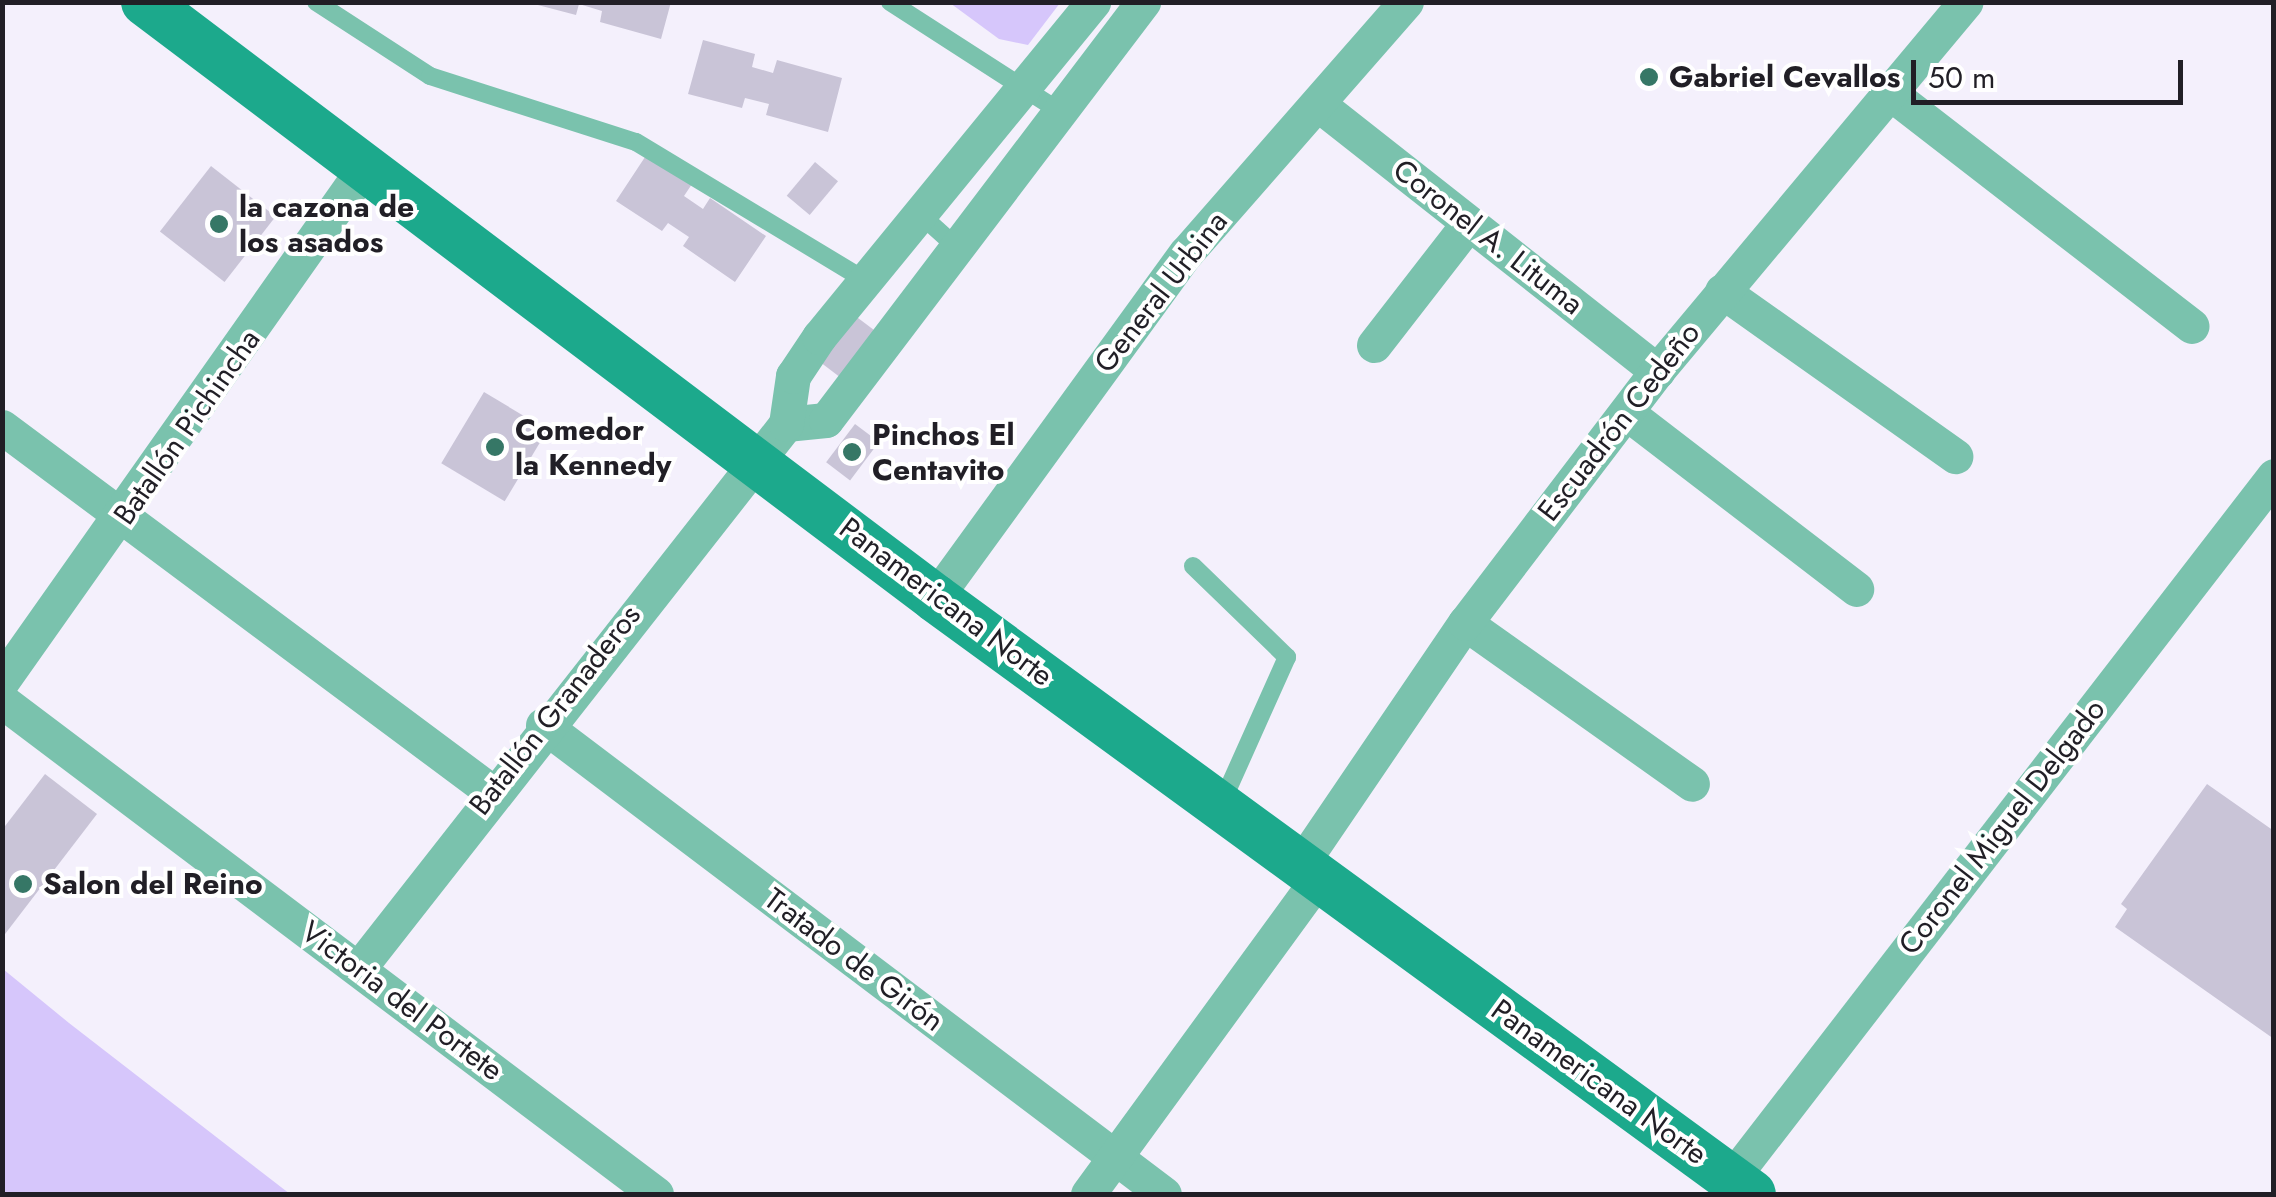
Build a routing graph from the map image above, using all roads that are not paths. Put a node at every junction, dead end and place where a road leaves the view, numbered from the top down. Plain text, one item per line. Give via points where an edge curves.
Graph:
1 (146, 2) edge
2 (316, 2) edge
3 (890, 2) edge
4 (1093, 2) edge
5 (1144, 2) edge
6 (1406, 2) edge
7 (1966, 2) edge
8 (1029, 87) junction
9 (1894, 96) junction
10 (1318, 104) junction
11 (1063, 114) junction
12 (364, 168) junction
13 (921, 215) junction
14 (1468, 224) junction
15 (961, 251) junction
16 (866, 280) junction
17 (1722, 291) junction
18 (2192, 326) dead end
19 (1374, 345) dead end
20 (1657, 370) junction
21 (1626, 413) junction
22 (2, 427) edge
23 (771, 440) junction
24 (1956, 456) dead end
25 (2274, 476) edge
26 (124, 517) junction
27 (1193, 566) dead end
28 (1856, 589) dead end
29 (936, 598) junction
30 (1465, 623) junction
31 (2, 681) edge
32 (2, 701) edge
33 (543, 725) junction
34 (1692, 784) dead end
35 (492, 792) junction
36 (1222, 802) junction
37 (1310, 870) junction
38 (359, 968) junction
39 (1114, 1157) junction
40 (1741, 1187) edge
41 (656, 1194) edge
42 (1088, 1194) edge
43 (1164, 1194) edge

1 - 12 main road, Panamericana Norte
2 - 16 lane via 430,76 636,142
3 - 8 lane
4 - 8 street
5 - 11 street
6 - 10 street, General Urbina
7 - 9 street, Escuadrón Cedeño
8 - 11 lane
8 - 13 street
9 - 17 street, Escuadrón Cedeño
9 - 18 street
10 - 14 street, Coronel A. Lituma
10 - 29 street, General Urbina via 1186,253
11 - 15 street
12 - 23 main road, Panamericana Norte
12 - 26 street, Batallón Pichincha
13 - 15 lane
13 - 16 street
14 - 19 street
14 - 20 street, Coronel A. Lituma
15 - 23 street via 826,420
16 - 23 street via 793,376
17 - 20 street, Escuadrón Cedeño
17 - 24 street
20 - 21 street, Escuadrón Cedeño
21 - 28 street
21 - 30 street, Escuadrón Cedeño
22 - 26 street
23 - 29 main road, Panamericana Norte
23 - 33 street, Batallón Granaderos
25 - 40 street, Coronel Miguel Delgado
26 - 31 street, Batallón Pichincha
26 - 35 street
27 - 36 lane via 1287,657
29 - 36 main road, Panamericana Norte
30 - 34 street
30 - 37 street, Escuadrón Cedeño
32 - 38 street, Victoria del Portete
33 - 35 street, Batallón Granaderos
33 - 39 street, Tratado de Girón
35 - 38 street, Batallón Granaderos
36 - 37 main road, Panamericana Norte
37 - 39 street, Escuadrón Cedeño
37 - 40 main road, Panamericana Norte
38 - 41 street, Victoria del Portete
39 - 42 street, Escuadrón Cedeño
39 - 43 street, Tratado de Girón

